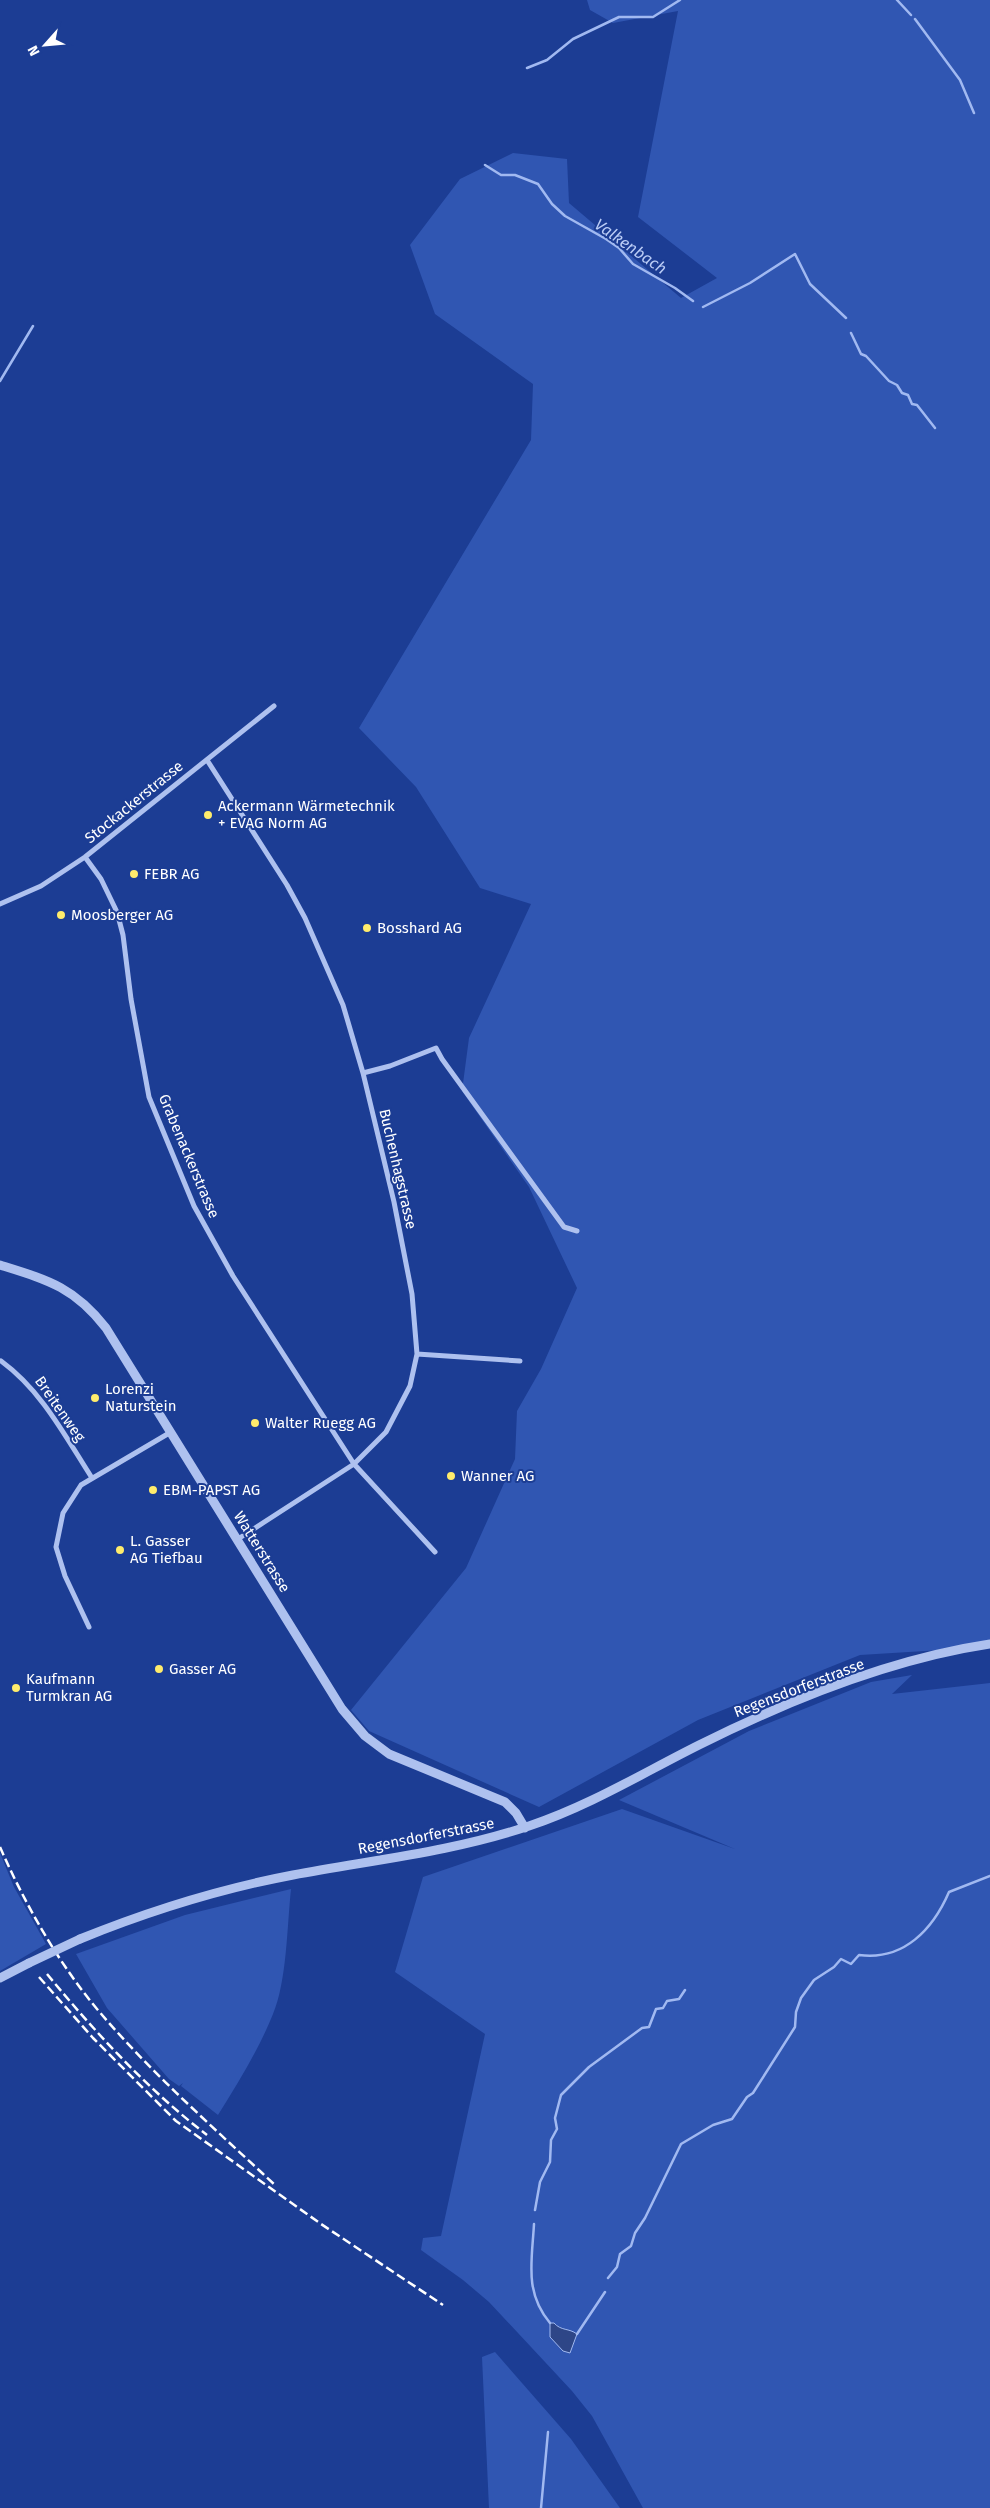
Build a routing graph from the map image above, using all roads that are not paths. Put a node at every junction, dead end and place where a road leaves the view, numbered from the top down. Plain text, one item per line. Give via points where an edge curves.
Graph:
1 (274, 706) dead end
2 (207, 760) junction
3 (85, 857) junction
4 (0, 904) edge
5 (363, 1073) junction
6 (576, 1231) dead end
7 (0, 1265) edge
8 (417, 1354) junction
9 (1, 1361) edge
10 (520, 1361) dead end
11 (171, 1432) junction
12 (354, 1464) junction
13 (92, 1478) junction
14 (238, 1539) junction
15 (435, 1552) dead end
16 (88, 1627) dead end
17 (990, 1644) edge
18 (525, 1828) junction
19 (0, 1978) edge

1 - 2 street, Stockackerstrasse
2 - 3 street, Stockackerstrasse
2 - 5 street, Buchenhagstrasse via 283,877 305,918 343,1005
3 - 4 street, Stockackerstrasse via 41,886
3 - 12 street, Grabenackerstrasse via 101,879 117,912 124,935 131,999 149,1097 194,1206 233,1276
5 - 6 street via 436,1048 564,1227
5 - 8 street, Buchenhagstrasse via 412,1294
7 - 11 street, Watterstrasse via 62,1287 86,1304 119,1347
8 - 10 street
8 - 12 street, Buchenhagstrasse via 410,1386 386,1432
9 - 13 street, Breitenweg via 21,1376 43,1401
11 - 13 street
11 - 14 street, Watterstrasse
12 - 14 street, Buchenhagstrasse
12 - 15 street, Grabenackerstrasse
13 - 16 street via 81,1485 63,1513 56,1547
14 - 18 street, Watterstrasse via 342,1709 365,1736 389,1754 505,1802 516,1812
17 - 18 street, Regensdorferstrasse via 928,1657 818,1693 744,1723 576,1808
18 - 19 street, Regensdorferstrasse, bridge via 464,1845 230,1888 149,1912 80,1939

